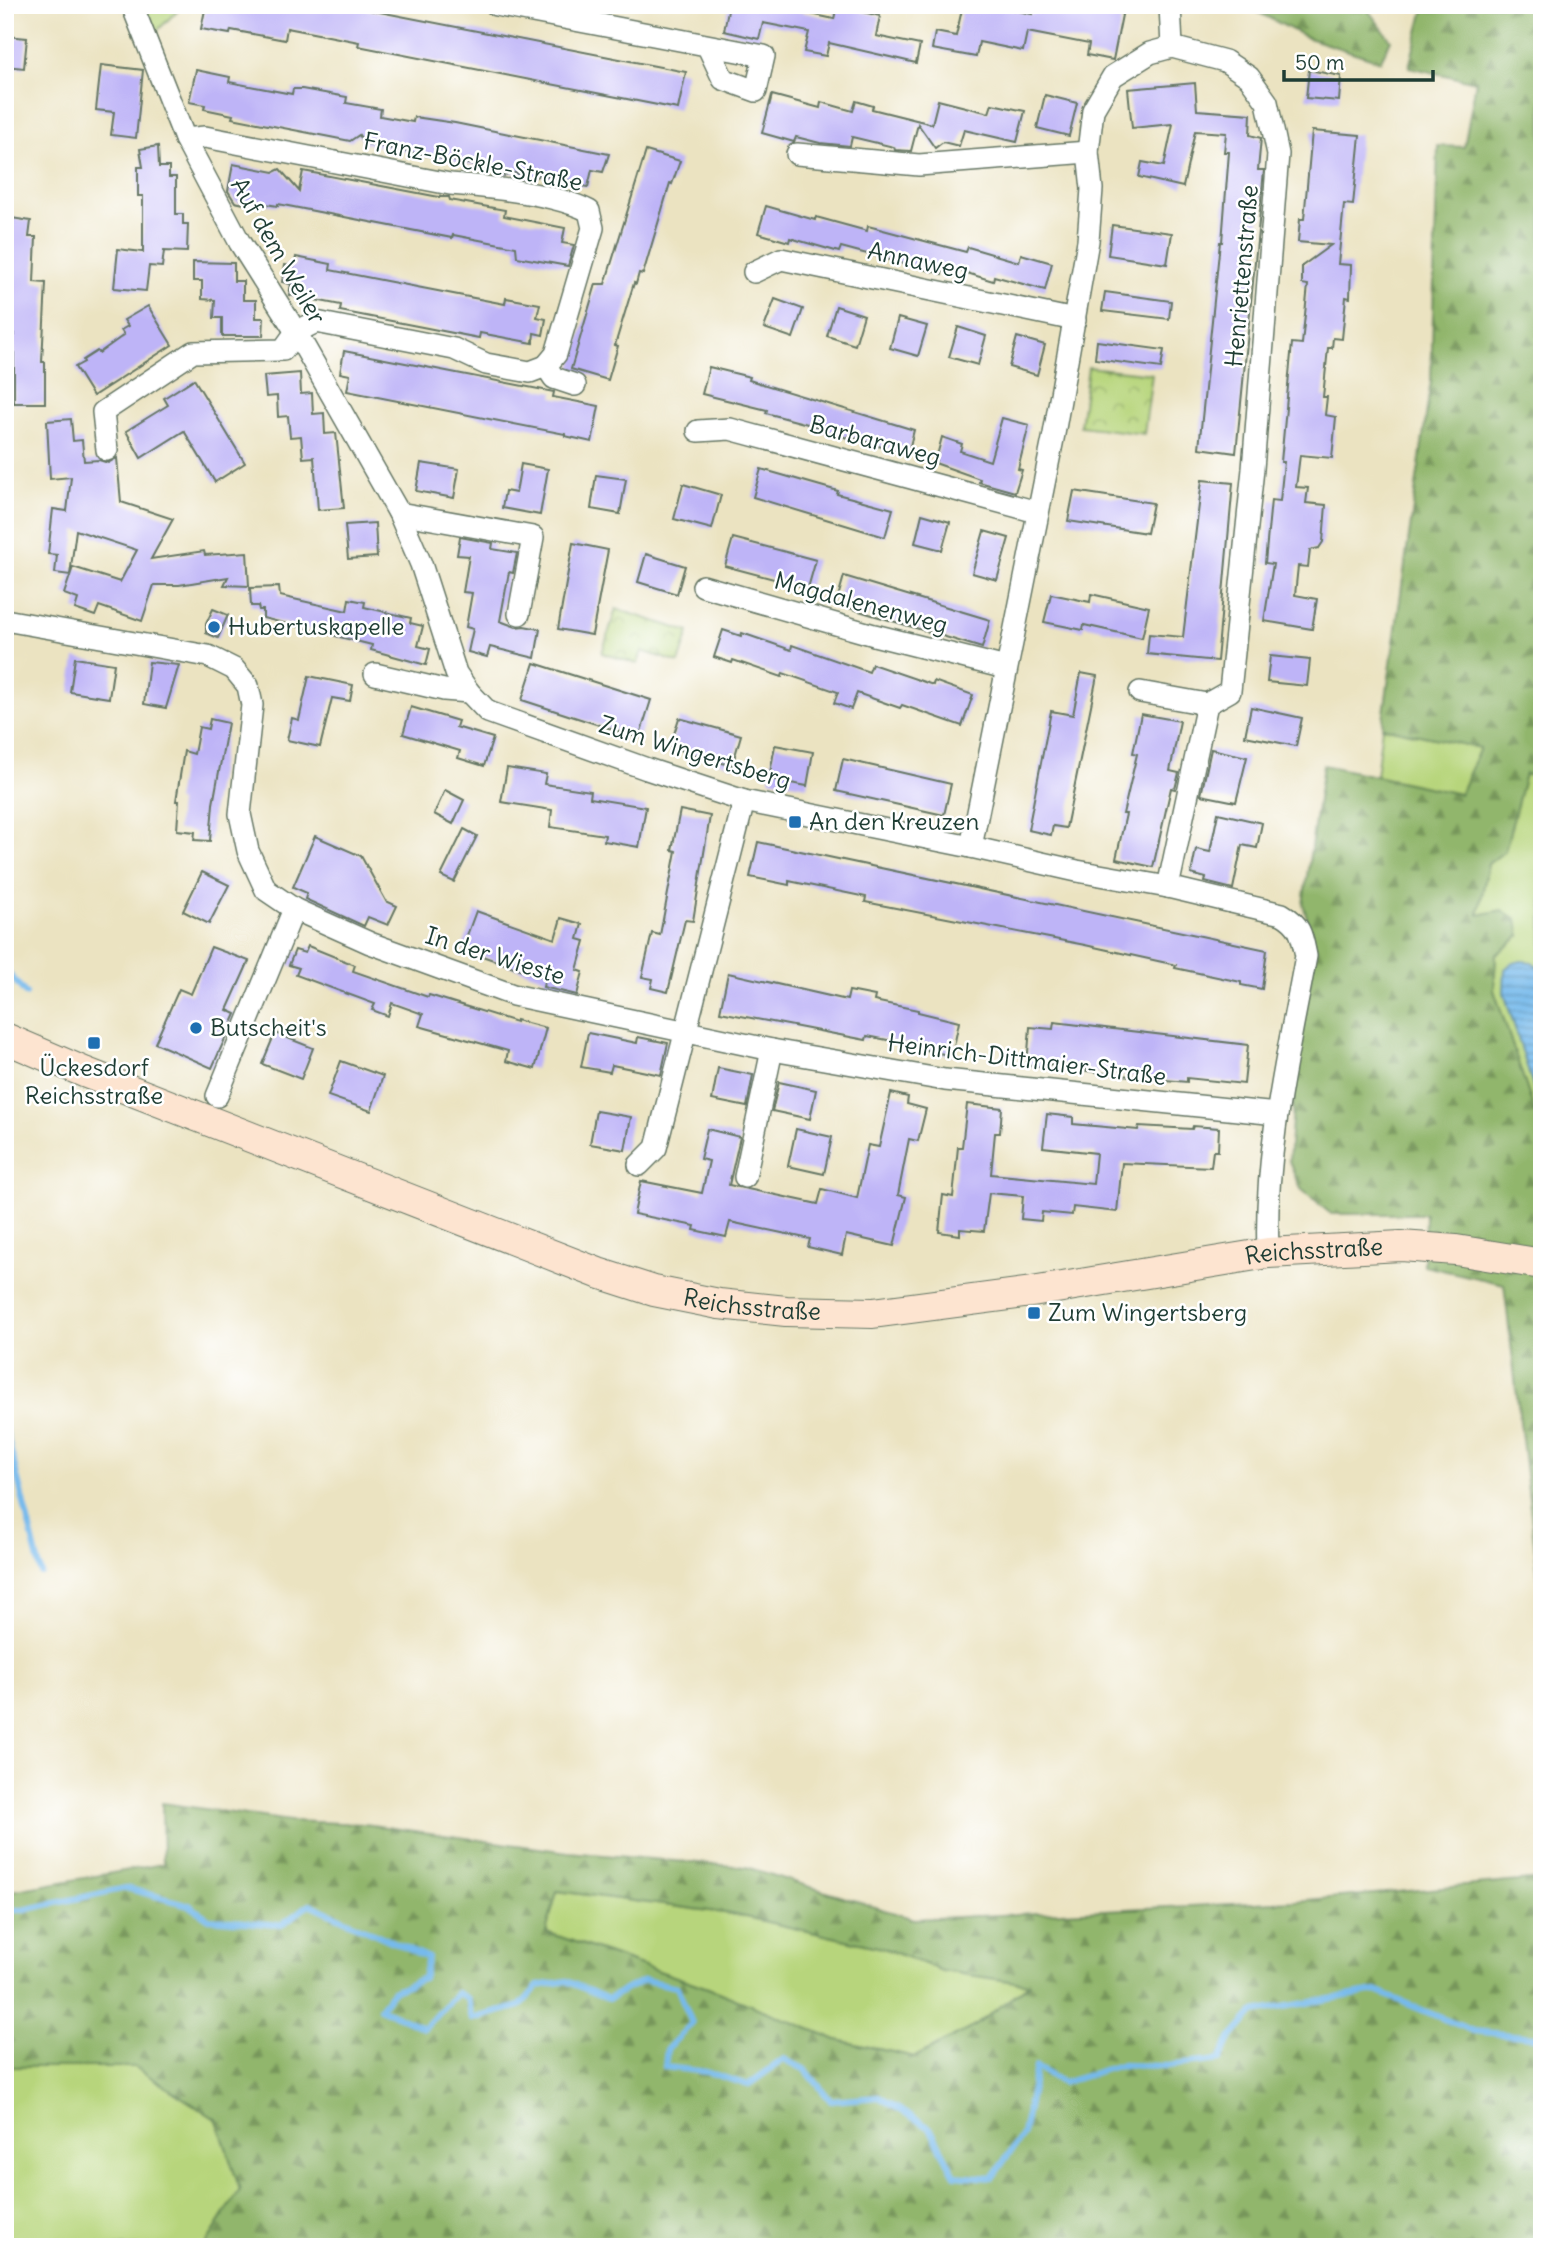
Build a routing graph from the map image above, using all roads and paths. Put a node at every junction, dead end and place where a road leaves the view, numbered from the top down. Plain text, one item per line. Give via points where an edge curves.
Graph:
1 (132, 5) edge
2 (496, 5) edge
3 (1170, 5) edge
4 (708, 47) dead end
5 (1172, 47) junction
6 (185, 139) junction
7 (1088, 152) junction
8 (797, 154) dead end
9 (754, 272) dead end
10 (1074, 320) junction
11 (296, 332) junction
12 (546, 366) junction
13 (575, 385) dead end
14 (698, 431) dead end
15 (107, 450) dead end
16 (1037, 512) junction
17 (399, 513) junction
18 (703, 586) dead end
19 (519, 614) dead end
20 (5, 620) edge
21 (1006, 668) junction
22 (375, 674) dead end
23 (469, 692) junction
24 (1140, 692) dead end
25 (1207, 704) junction
26 (744, 801) junction
27 (971, 846) junction
28 (1168, 887) junction
29 (294, 909) junction
30 (687, 1031) junction
31 (5, 1038) edge
32 (772, 1050) junction
33 (217, 1096) dead end
34 (1277, 1114) junction
35 (639, 1166) dead end
36 (745, 1177) dead end
37 (1268, 1253) junction
38 (1542, 1264) edge

1 - 6 street, Auf dem Weiler
2 - 4 street
3 - 5 street
5 - 7 street via 1150,52 1113,76 1093,110
5 - 25 street, Henriettenstraße via 1225,61 1250,77 1267,102 1278,154 1230,691
6 - 11 street, Auf dem Weiler via 240,243
6 - 12 street, Franz-Böckle-Straße via 205,137 450,184 488,186 589,211 593,228 556,354
7 - 8 street via 919,165
7 - 10 street via 1092,189 1088,242
9 - 10 street, Annaweg via 781,258
10 - 16 street
11 - 12 street via 316,322 454,349 486,364 530,372
11 - 15 street via 284,351 193,352 103,412
11 - 17 street, Auf dem Weiler
12 - 13 street via 554,378
14 - 16 street, Barbaraweg via 730,429
16 - 21 street
17 - 19 street via 533,537
17 - 23 street, Auf dem Weiler via 421,564 456,673
18 - 21 street, Magdalenenweg
20 - 29 street, In der Wieste via 208,656 234,669 248,686 252,705 240,814 248,851 267,890
21 - 27 street
22 - 23 street
23 - 26 street, Zum Wingertsberg via 488,712
24 - 25 street
25 - 28 street
26 - 27 street, Zum Wingertsberg
26 - 30 street
27 - 28 street, Zum Wingertsberg
28 - 34 street, Zum Wingertsberg via 1282,914 1302,932 1306,956
29 - 30 street, In der Wieste via 370,943 513,995
29 - 33 street
30 - 32 street, Heinrich-Dittmaier-Straße
30 - 35 street via 656,1148
31 - 37 main road, Reichsstraße via 549,1255 654,1291 719,1304 873,1313
32 - 34 street, Heinrich-Dittmaier-Straße via 945,1080
32 - 36 street
34 - 37 street, Zum Wingertsberg via 1266,1221
37 - 38 main road, Reichsstraße via 1401,1246

